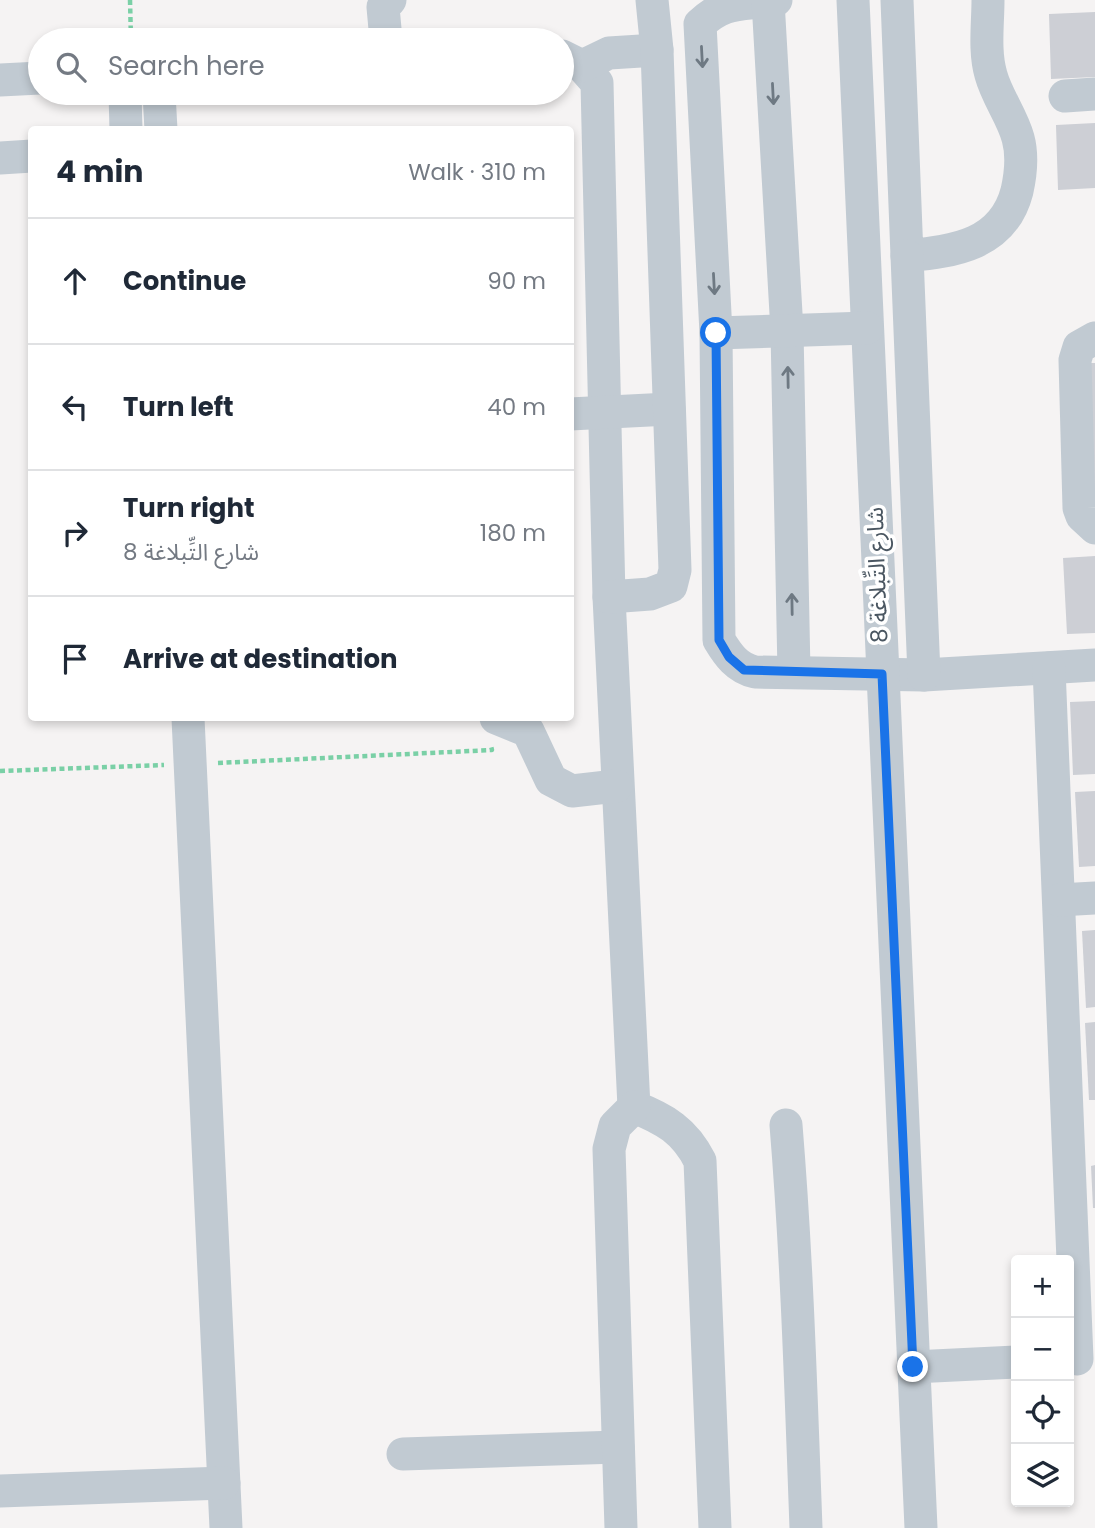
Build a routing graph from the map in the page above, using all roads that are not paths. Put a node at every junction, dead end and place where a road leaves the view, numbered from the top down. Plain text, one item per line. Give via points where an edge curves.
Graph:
1 (390, 0) edge
2 (652, 0) edge
3 (853, 0) edge
4 (897, 0) edge
5 (988, 0) edge
6 (772, 1) edge
7 (385, 28) edge
8 (657, 50) junction
9 (574, 61) edge
10 (574, 63) edge
11 (28, 79) edge
12 (0, 80) edge
13 (125, 105) edge
14 (160, 105) edge
15 (126, 126) edge
16 (161, 126) edge
17 (28, 156) edge
18 (0, 158) edge
19 (907, 256) junction
20 (867, 328) junction
21 (787, 331) junction
22 (716, 333) junction
23 (1095, 338) edge
24 (669, 409) junction
25 (603, 412) junction
26 (574, 414) edge
27 (1095, 528) edge
28 (609, 597) junction
29 (1095, 666) edge
30 (1049, 668) junction
31 (794, 672) junction
32 (882, 674) junction
33 (925, 675) junction
34 (188, 721) edge
35 (493, 728) edge
36 (617, 786) junction
37 (1095, 898) edge
38 (1059, 900) junction
39 (634, 1107) junction
40 (786, 1125) dead end
41 (1082, 1141) edge
42 (1080, 1359) edge
43 (1011, 1362) edge
44 (913, 1367) junction
45 (618, 1447) junction
46 (403, 1454) dead end
47 (224, 1483) junction
48 (0, 1491) edge
49 (226, 1528) edge
50 (621, 1528) edge
51 (715, 1528) edge
52 (806, 1528) edge
53 (921, 1528) edge

1 - 7 street via 383,7
2 - 8 street
3 - 20 street, شارع التِّبلاغة 8
4 - 19 street
5 - 19 street via 989,67 1021,155 1014,202 996,229 969,246
6 -> 21 street
6 -> 22 street via 724,3 700,24
8 - 9 street
8 - 24 street
10 - 25 street via 597,83
11 - 12 street
13 - 15 street
14 - 16 street
17 - 18 street
19 - 33 street
20 - 21 street
20 - 32 street, شارع التِّبلاغة 8
21 - 22 street
31 -> 21 street
22 - 31 street via 719,640 744,670
23 - 27 street via 1079,347 1076,360 1079,508
24 - 25 street
24 - 28 street via 675,570 671,586 650,594
25 - 26 street
25 - 28 street
28 - 36 street
29 - 30 street
30 - 33 street
30 - 38 street
31 - 32 street
32 - 33 street
32 - 44 street, شارع التِّبلاغة 8
34 - 47 street
35 - 36 street via 528,731 551,780 572,791
36 - 39 street
37 - 38 street
38 - 41 street
39 - 45 street via 615,1126 609,1149
39 - 51 street via 660,1118 690,1141 700,1161
40 - 52 street via 798,1274
41 - 42 street
43 - 44 street
44 - 53 street, شارع التِّبلاغة 8
45 - 46 street
45 - 50 street
47 - 48 street
47 - 49 street

